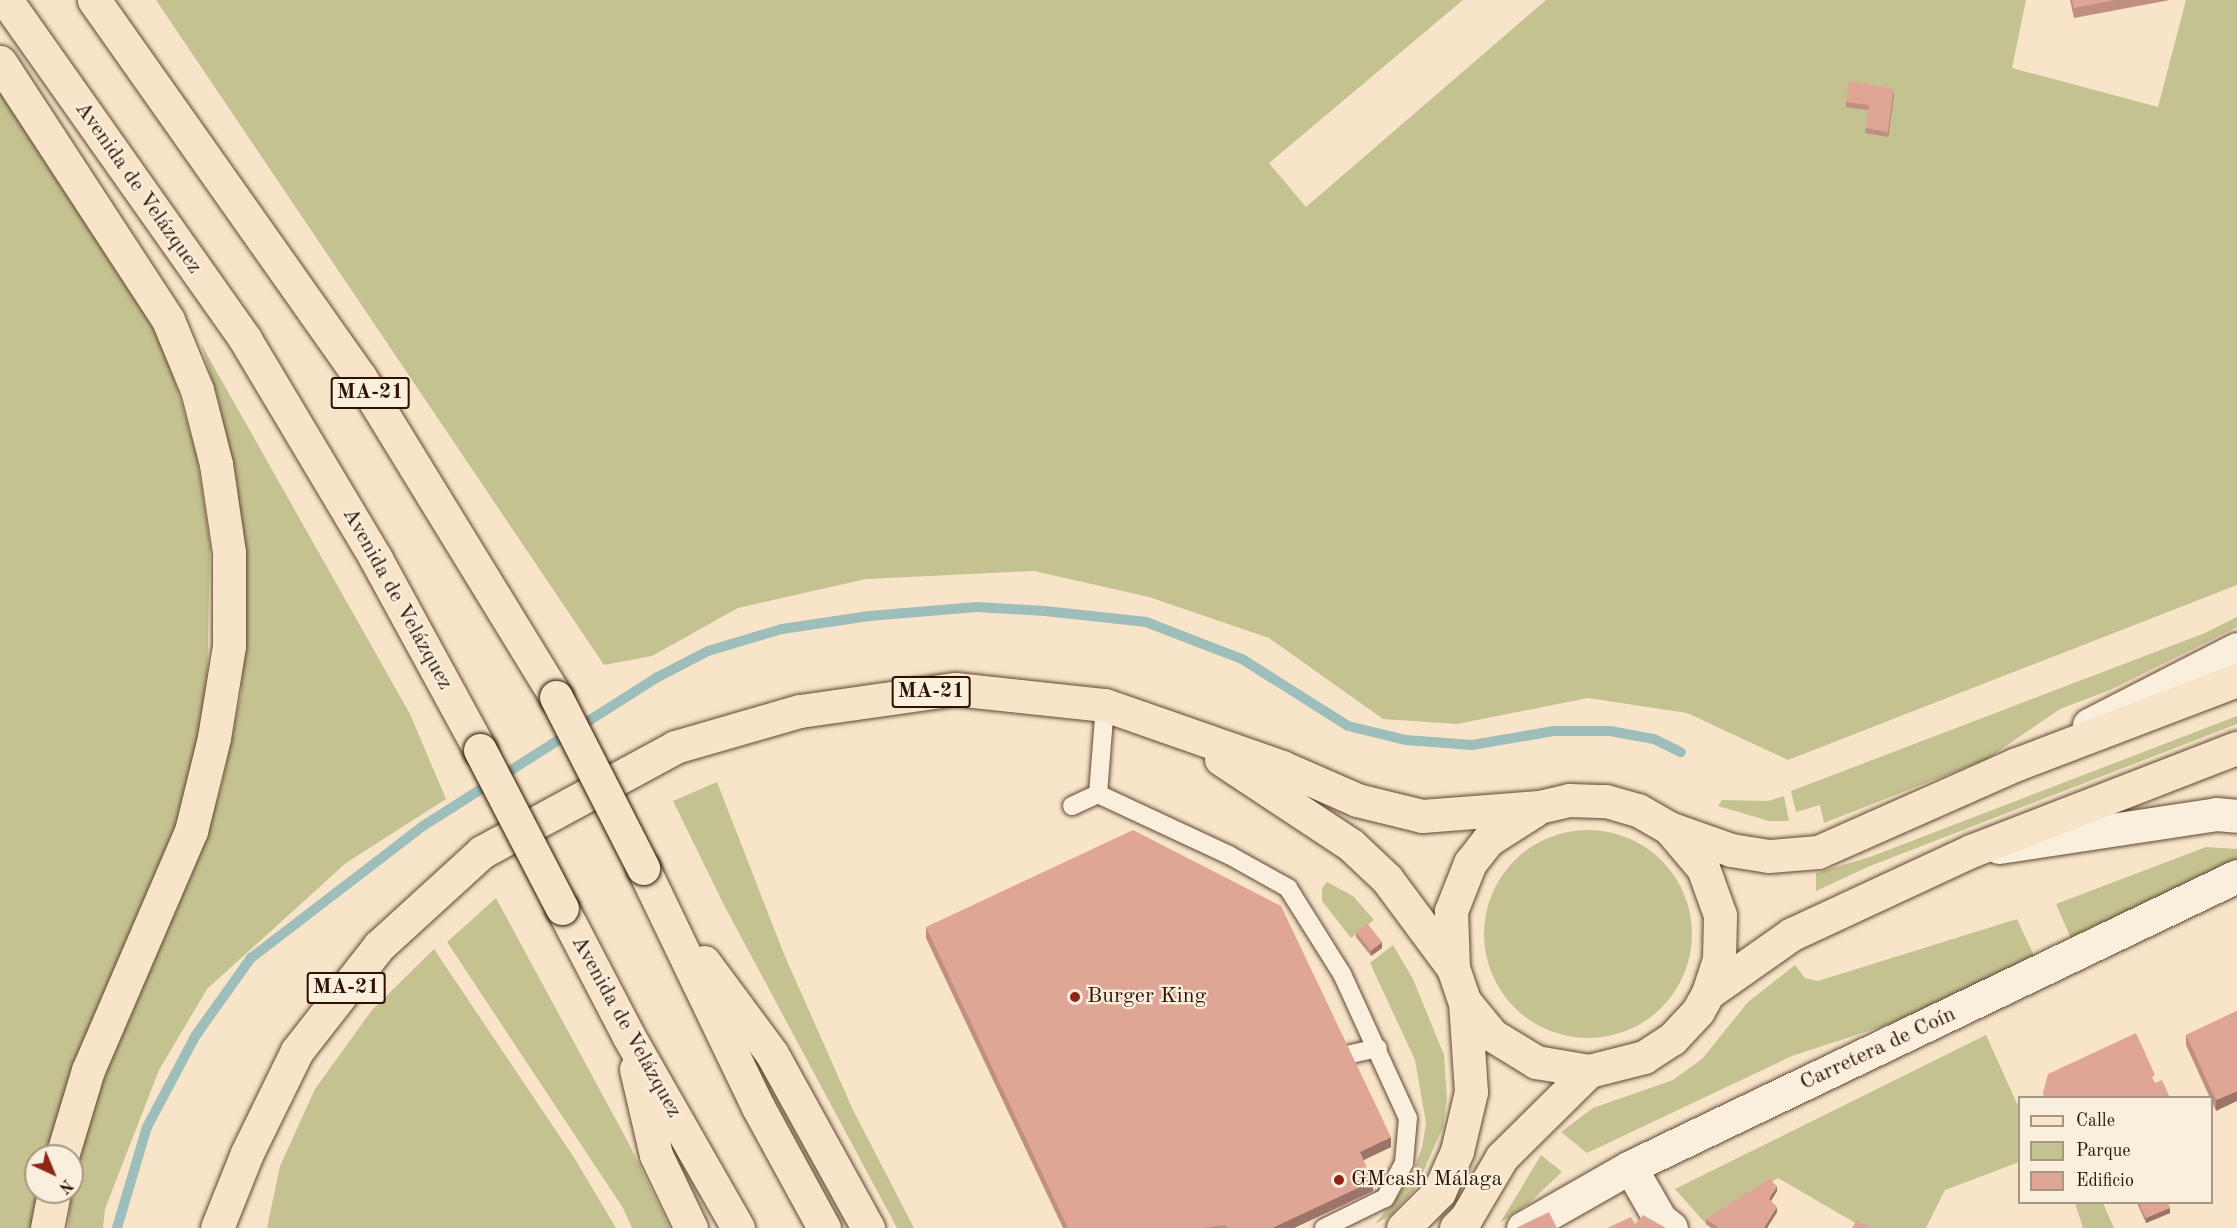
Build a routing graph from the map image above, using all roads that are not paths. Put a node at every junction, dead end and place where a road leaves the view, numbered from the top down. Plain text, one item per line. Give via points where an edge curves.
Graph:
1 (6, 0) edge
2 (94, 0) edge
3 (0, 62) edge
4 (2237, 649) edge
5 (2237, 680) edge
6 (1105, 705) junction
7 (1187, 736) junction
8 (2237, 748) edge
9 (2018, 764) junction
10 (1098, 794) junction
11 (1072, 806) dead end
12 (1539, 807) junction
13 (2237, 816) edge
14 (1669, 828) junction
15 (1971, 851) junction
16 (2237, 876) edge
17 (649, 882) junction
18 (1453, 968) junction
19 (1708, 993) junction
20 (1466, 1002) junction
21 (628, 1035) junction
22 (1378, 1048) junction
23 (1589, 1071) junction
24 (1314, 1074) edge
25 (66, 1144) edge
26 (247, 1153) junction
27 (1630, 1167) junction
28 (52, 1204) edge
29 (47, 1228) edge
30 (217, 1228) edge
31 (238, 1228) edge
32 (691, 1228) edge
33 (738, 1228) edge
34 (824, 1228) edge
35 (868, 1228) edge
36 (1324, 1228) edge
37 (1403, 1228) edge
38 (1456, 1228) edge
39 (1523, 1228) edge
40 (1671, 1228) edge

1 - 21 main road, Avenida de Velázquez, bridge via 245,339 376,559
2 - 17 main road, MA-21, bridge via 360,377 556,697
3 - 25 main road via 168,320 197,390 216,464 229,552 229,646 214,738 191,831 88,1070
4 - 9 street
5 - 9 main road
6 - 7 main road, MA-21
6 - 10 lane
6 - 26 main road, MA-21 via 955,689 800,711 675,747 482,852 379,946 297,1051
7 - 12 main road, MA-21 via 1282,767 1357,800 1422,816
7 - 18 main road, MA-21 via 1352,845 1387,879
8 - 15 main road
9 - 14 main road via 1818,852 1759,855 1731,850
10 - 11 lane
10 - 22 lane via 1229,855 1288,888 1322,938
12 - 14 main road via 1569,800 1606,801 1638,810
12 - 18 main road via 1488,840 1470,863 1451,911
13 - 15 street via 2216,814
14 - 19 main road via 1703,868 1720,915 1719,959
15 - 19 main road via 1792,934
16 - 27 street, Carretera de Coín
17 - 34 main road, MA-21 via 758,1107
17 - 35 main road via 772,1054
18 - 20 main road
19 - 23 main road via 1698,1011 1672,1040 1644,1058
20 - 23 main road via 1492,1035 1536,1062
20 - 37 main road via 1471,1092 1458,1151 1439,1192
21 - 32 main road via 656,1155
21 - 33 main road, Avenida de Velázquez
22 - 24 lane via 1312,1063
22 - 36 lane via 1408,1118 1404,1163 1385,1198
23 - 38 main road via 1502,1157
26 - 30 main road, MA-21
26 - 31 main road, MA-21
27 - 39 street, Carretera de Coín
27 - 40 street via 1660,1219
28 - 29 main road

